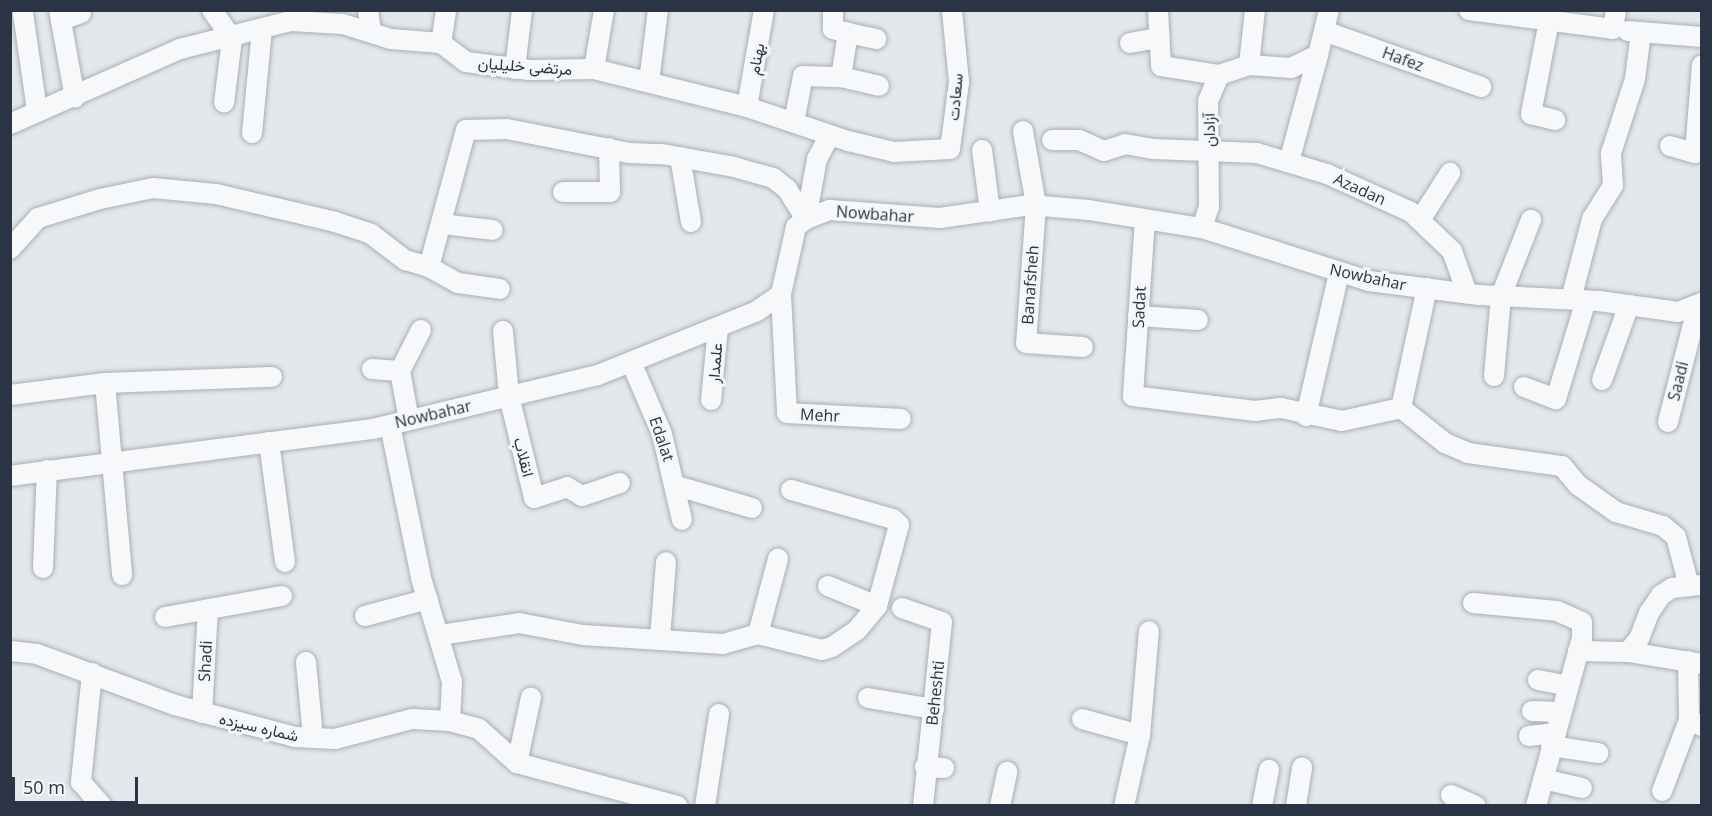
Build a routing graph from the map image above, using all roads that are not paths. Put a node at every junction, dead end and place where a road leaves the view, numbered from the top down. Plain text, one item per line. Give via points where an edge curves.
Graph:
1 (212, 10) edge
2 (368, 10) edge
3 (446, 10) edge
4 (522, 10) edge
5 (604, 10) edge
6 (658, 10) edge
7 (764, 10) edge
8 (833, 10) edge
9 (952, 10) edge
10 (1158, 10) edge
11 (1255, 10) edge
12 (1329, 10) edge
13 (1469, 10) edge
14 (23, 13) dead end
15 (81, 13) dead end
16 (60, 15) edge
17 (290, 16) edge
18 (1615, 20) edge
19 (1549, 21) junction
20 (262, 30) junction
21 (1324, 31) junction
22 (371, 32) junction
23 (1641, 32) junction
24 (848, 33) junction
25 (1159, 38) junction
26 (1701, 38) edge
27 (232, 39) junction
28 (876, 39) dead end
29 (441, 43) junction
30 (1130, 43) dead end
31 (1318, 55) junction
32 (1249, 65) junction
33 (1701, 65) edge
34 (515, 69) junction
35 (594, 69) junction
36 (1219, 75) junction
37 (840, 77) junction
38 (649, 82) junction
39 (879, 86) dead end
40 (1481, 87) dead end
41 (75, 98) junction
42 (224, 103) dead end
43 (747, 107) junction
44 (37, 110) junction
45 (1555, 120) dead end
46 (794, 122) junction
47 (10, 124) edge
48 (1023, 131) dead end
49 (252, 133) dead end
50 (830, 135) junction
51 (1052, 140) dead end
52 (1670, 146) dead end
53 (609, 148) junction
54 (950, 149) joint
55 (982, 150) dead end
56 (1209, 151) junction
57 (680, 157) junction
58 (1289, 162) junction
59 (1450, 173) dead end
60 (563, 192) dead end
61 (1036, 205) junction
62 (990, 211) junction
63 (806, 219) junction
64 (1145, 219) junction
65 (1420, 220) junction
66 (1531, 220) dead end
67 (691, 222) dead end
68 (442, 224) junction
69 (1202, 228) junction
70 (493, 230) dead end
71 (10, 249) edge
72 (429, 267) junction
73 (1339, 273) junction
74 (1427, 288) junction
75 (500, 289) dead end
76 (1467, 293) junction
77 (781, 294) junction
78 (1501, 296) junction
79 (1579, 300) junction
80 (1700, 304) edge
81 (1629, 305) junction
82 (1138, 316) junction
83 (1198, 320) dead end
84 (718, 327) junction
85 (420, 330) dead end
86 (503, 331) dead end
87 (1083, 347) dead end
88 (631, 362) junction
89 (372, 369) dead end
90 (400, 371) junction
91 (1494, 376) dead end
92 (272, 377) dead end
93 (1602, 380) dead end
94 (105, 383) junction
95 (1524, 387) dead end
96 (10, 395) edge
97 (509, 396) junction
98 (711, 400) dead end
99 (1401, 408) junction
100 (1306, 416) junction
101 (901, 419) dead end
102 (399, 422) junction
103 (1668, 422) dead end
104 (269, 442) junction
105 (114, 461) junction
106 (47, 470) junction
107 (10, 476) edge
108 (620, 483) dead end
109 (676, 486) junction
110 (791, 490) dead end
111 (752, 508) dead end
112 (682, 520) dead end
113 (778, 559) dead end
114 (285, 562) dead end
115 (666, 562) dead end
116 (43, 568) dead end
117 (122, 575) dead end
118 (1695, 585) edge
119 (828, 586) dead end
120 (282, 596) dead end
121 (428, 599) junction
122 (1473, 603) dead end
123 (877, 606) junction
124 (902, 608) dead end
125 (208, 609) junction
126 (365, 616) dead end
127 (165, 617) dead end
128 (1149, 631) dead end
129 (758, 634) junction
130 (440, 635) junction
131 (660, 638) junction
132 (10, 651) edge
133 (1578, 651) junction
134 (1628, 651) junction
135 (306, 662) dead end
136 (1695, 663) edge
137 (92, 673) junction
138 (1538, 680) dead end
139 (1568, 686) junction
140 (531, 697) dead end
141 (868, 698) dead end
142 (934, 709) junction
143 (1532, 711) dead end
144 (1561, 712) junction
145 (202, 713) junction
146 (719, 714) dead end
147 (1082, 719) dead end
148 (450, 721) junction
149 (1695, 723) edge
150 (1140, 735) junction
151 (1529, 736) dead end
152 (313, 738) junction
153 (1553, 740) junction
154 (1598, 753) dead end
155 (517, 763) junction
156 (1302, 767) dead end
157 (1269, 770) dead end
158 (1007, 772) dead end
159 (1543, 779) junction
160 (1582, 788) dead end
161 (1662, 791) dead end
162 (1451, 795) dead end
163 (102, 806) edge
164 (677, 806) edge
165 (705, 806) edge
166 (923, 806) edge
167 (1000, 806) edge
168 (1125, 806) edge
169 (1262, 806) edge
170 (1296, 806) edge
171 (1476, 806) edge
172 (1536, 806) edge

1 - 27 street
2 - 22 street
3 - 29 street
4 - 34 street
5 - 35 street
6 - 38 street
7 - 43 street, بهنام
8 - 24 street via 832,29
9 - 54 street, سعادت via 959,82
10 - 25 street
11 - 32 street
12 - 21 street
13 - 19 street
14 - 44 street
15 - 16 street
16 - 41 street
17 - 20 street
17 - 22 street
18 - 19 street
18 - 23 street
19 - 45 street via 1531,114
20 - 27 street
20 - 49 street
21 - 31 street
21 - 40 street, Hafez
22 - 29 street via 391,39
23 - 26 street
23 - 79 street via 1635,79 1611,153 1614,185 1592,219
24 - 28 street
24 - 37 street
25 - 30 street
25 - 36 street via 1161,66
27 - 41 street via 180,49
27 - 42 street
29 - 34 street, مرتضی خلیلیان via 466,62
31 - 32 street via 1291,68
31 - 58 street
32 - 36 street
33 - 52 street via 1695,153
34 - 35 street, مرتضی خلیلیان
35 - 38 street, مرتضی خلیلیان
36 - 56 street, آزادان via 1208,101
37 - 39 street
37 - 46 street via 803,76
38 - 43 street, مرتضی خلیلیان
41 - 44 street
43 - 46 street, مرتضی خلیلیان
44 - 47 street
46 - 50 street, مرتضی خلیلیان
48 - 61 street
50 - 54 street, مرتضی خلیلیان via 894,152
50 - 63 street via 817,159
51 - 56 street, Azadan via 1079,140 1104,151 1125,144
53 - 57 street
53 - 60 street via 610,192
53 - 68 street via 507,129 466,130
55 - 62 street
56 - 58 street, Azadan via 1257,153
56 - 69 street, آزادان via 1209,207
57 - 63 street via 773,178 787,189
57 - 67 street
58 - 65 street, Azadan via 1337,178 1412,212
59 - 65 street
61 - 62 street, Nowbahar
61 - 64 street, Nowbahar
61 - 87 street, Banafsheh via 1026,343
62 - 63 street, Nowbahar via 940,218 830,210
63 - 77 street via 796,227
64 - 69 street, Nowbahar
64 - 82 street, Sadat
65 - 76 street, Azadan via 1452,251
66 - 78 street
68 - 70 street
68 - 72 street
69 - 73 street, Nowbahar
71 - 72 street via 38,218 153,188 216,194 335,222 371,234 405,260
72 - 75 street via 458,283
73 - 74 street, Nowbahar
73 - 100 street
74 - 76 street, Nowbahar
74 - 99 street
76 - 78 street, Nowbahar
77 - 84 street, Nowbahar via 757,311
77 - 101 street, Mehr via 787,413
78 - 79 street, Nowbahar
78 - 91 street
79 - 81 street, Nowbahar
79 - 95 street via 1556,399
80 - 81 street, Nowbahar via 1678,312
80 - 103 street, Saadi
81 - 93 street
82 - 83 street
82 - 100 street, Sadat via 1133,396 1255,411 1281,408
84 - 88 street, Nowbahar
84 - 98 street, علمدار
85 - 90 street
86 - 97 street
88 - 97 street, Nowbahar via 598,375
88 - 109 street, Edalat via 662,434
89 - 90 street
90 - 102 street
92 - 94 street
94 - 96 street
94 - 105 street
97 - 102 street, Nowbahar
97 - 108 street, انقلاب via 534,498 567,487 582,496
99 - 100 street via 1341,421
99 - 118 street via 1445,444 1468,453 1562,466 1578,485 1616,512 1663,526 1676,537
102 - 104 street, Nowbahar
102 - 121 street
104 - 105 street, Nowbahar
104 - 114 street
105 - 106 street, Nowbahar
105 - 117 street
106 - 107 street, Nowbahar
106 - 116 street
109 - 111 street
109 - 112 street, Edalat
110 - 123 street via 898,520
113 - 129 street
115 - 131 street
118 - 134 street via 1672,588 1661,595 1639,639
119 - 123 street
120 - 125 street
121 - 126 street
121 - 130 street
122 - 133 street via 1557,611 1577,617 1582,622
123 - 129 street via 857,630 822,650
124 - 142 street, Beheshti via 942,622
125 - 127 street
125 - 145 street, Shadi
128 - 150 street
129 - 131 street via 723,644
130 - 131 street via 519,623 583,635
130 - 148 street via 452,682
132 - 137 street, شماره سیزده via 37,654
133 - 134 street
133 - 139 street
134 - 136 street
135 - 152 street
136 - 149 street
137 - 145 street, شماره سیزده
137 - 163 street via 81,782
138 - 139 street
139 - 144 street
140 - 155 street
141 - 142 street
142 - 166 street, Beheshti via 935,767
143 - 144 street
144 - 153 street
145 - 152 street, شماره سیزده via 257,730
146 - 165 street
147 - 150 street
148 - 152 street, شماره سیزده via 412,719 335,739
148 - 155 street, شماره سیزده via 479,729
149 - 161 street
150 - 168 street
151 - 153 street
153 - 154 street
153 - 159 street
155 - 164 street, شماره سیزده
156 - 170 street
157 - 169 street
158 - 167 street
159 - 160 street
159 - 172 street
162 - 171 street

